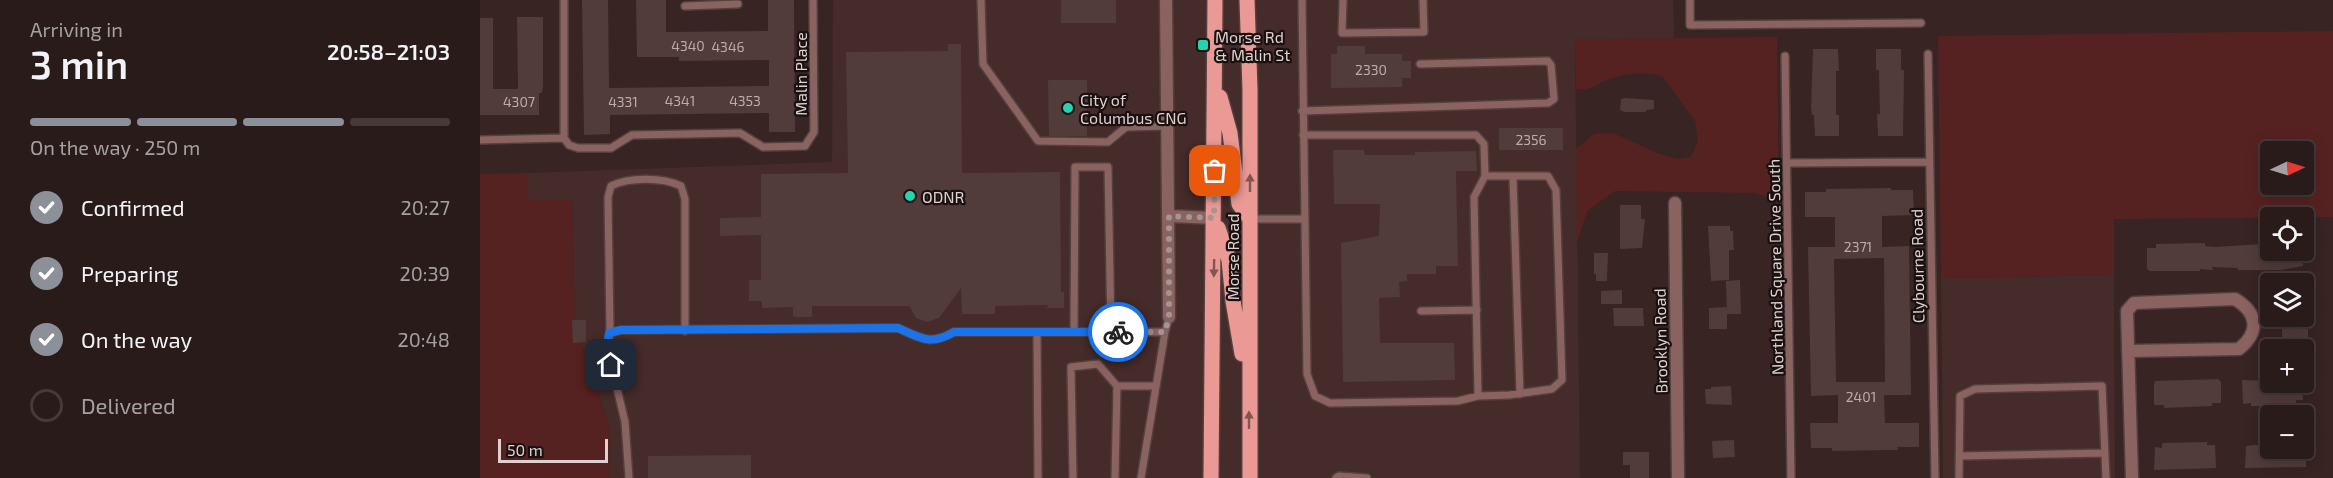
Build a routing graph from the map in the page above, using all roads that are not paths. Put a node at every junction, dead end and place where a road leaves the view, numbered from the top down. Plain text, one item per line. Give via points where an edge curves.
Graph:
1 (564, 0) edge
2 (813, 0) edge
3 (981, 0) edge
4 (1215, 0) edge
5 (1248, 0) edge
6 (1302, 0) edge
7 (1343, 0) edge
8 (1423, 0) edge
9 (1690, 0) edge
10 (1166, 1) edge
11 (717, 2) edge
12 (738, 4) dead end
13 (685, 6) dead end
14 (1921, 23) dead end
15 (1928, 54) dead end
16 (1785, 56) dead end
17 (1420, 64) dead end
18 (1215, 76) junction
19 (1302, 111) junction
20 (1168, 126) junction
21 (1302, 135) junction
22 (564, 138) junction
23 (480, 140) edge
24 (1929, 162) junction
25 (1787, 163) junction
26 (1485, 176) junction
27 (1514, 177) junction
28 (1676, 203) dead end
29 (1169, 216) junction
30 (1214, 218) junction
31 (1250, 219) junction
32 (1304, 219) junction
33 (1477, 310) junction
34 (1421, 311) dead end
35 (1169, 317) joint
36 (685, 331) junction
37 (1036, 332) junction
38 (1074, 332) junction
39 (1111, 332) junction
40 (1165, 332) junction
41 (609, 333) junction
42 (2128, 351) junction
43 (1117, 386) junction
44 (1156, 386) junction
45 (1520, 394) junction
46 (1249, 395) junction
47 (1478, 396) junction
48 (2105, 453) junction
49 (1959, 456) junction
50 (629, 478) edge
51 (1038, 478) edge
52 (1073, 478) edge
53 (1115, 478) edge
54 (1141, 478) edge
55 (1211, 478) edge
56 (1250, 478) edge
57 (1336, 478) edge
58 (1368, 478) edge
59 (1678, 478) edge
60 (1791, 478) edge
61 (1935, 478) edge
62 (1959, 478) edge
63 (2106, 478) edge
64 (2132, 478) edge

1 - 22 lane
2 - 22 lane, Malin Place via 814,132 805,146 763,147 740,133 632,135 611,148 578,148
3 - 20 lane via 983,64 1038,141 1108,142 1126,128
4 - 18 main road, Morse Road
31 -> 5 main road, Morse Road
6 - 19 lane
7 - 8 lane via 1342,33 1424,32
9 - 14 lane via 1690,25
10 - 20 street
11 - 12 lane
11 - 13 lane
15 - 24 lane, Clybourne Road
16 - 25 lane, Northland Square Drive South
17 - 19 lane via 1548,61 1554,99 1548,103
18 - 30 main road, Morse Road
18 - 31 main road via 1230,133 1239,204
19 - 21 lane
20 - 29 street
21 - 26 lane via 1476,135 1485,144
21 - 32 lane
22 - 23 lane
24 - 25 lane
24 - 61 lane, Clybourne Road
25 - 60 lane, Northland Square Drive South
26 - 27 lane
26 - 33 lane via 1474,197
27 - 45 lane
27 - 45 lane via 1548,176 1556,190 1558,222 1562,380 1552,389
28 - 59 street, Brooklyn Road
29 - 30 street
29 - 35 street
30 - 46 main road via 1229,260
30 -> 55 main road, Morse Road
31 - 32 lane
31 - 46 main road, Morse Road
32 - 47 lane via 1307,374 1315,396 1330,403 1458,400
33 - 34 lane
33 - 47 lane
35 - 40 lane
36 - 37 lane via 898,328 924,340 954,332
36 - 41 lane
36 - 41 lane via 685,199 681,186 670,180 621,181 611,186 608,197
37 - 38 lane
37 - 51 lane
38 - 39 lane
38 - 39 lane via 1075,167 1108,167
39 - 40 lane
40 - 44 lane
41 - 50 lane via 607,346 625,422
42 - 42 street via 2127,311 2134,303 2235,299 2246,305 2253,316 2254,329 2249,341 2239,349
42 - 64 street
43 - 44 lane
43 - 52 lane via 1098,364 1071,367
43 - 53 lane
44 - 54 lane
45 - 47 lane
56 -> 46 main road, Morse Road
48 - 49 lane
48 - 49 lane via 2102,386 1975,389 1960,396
48 - 63 lane
49 - 62 lane
57 - 58 lane

